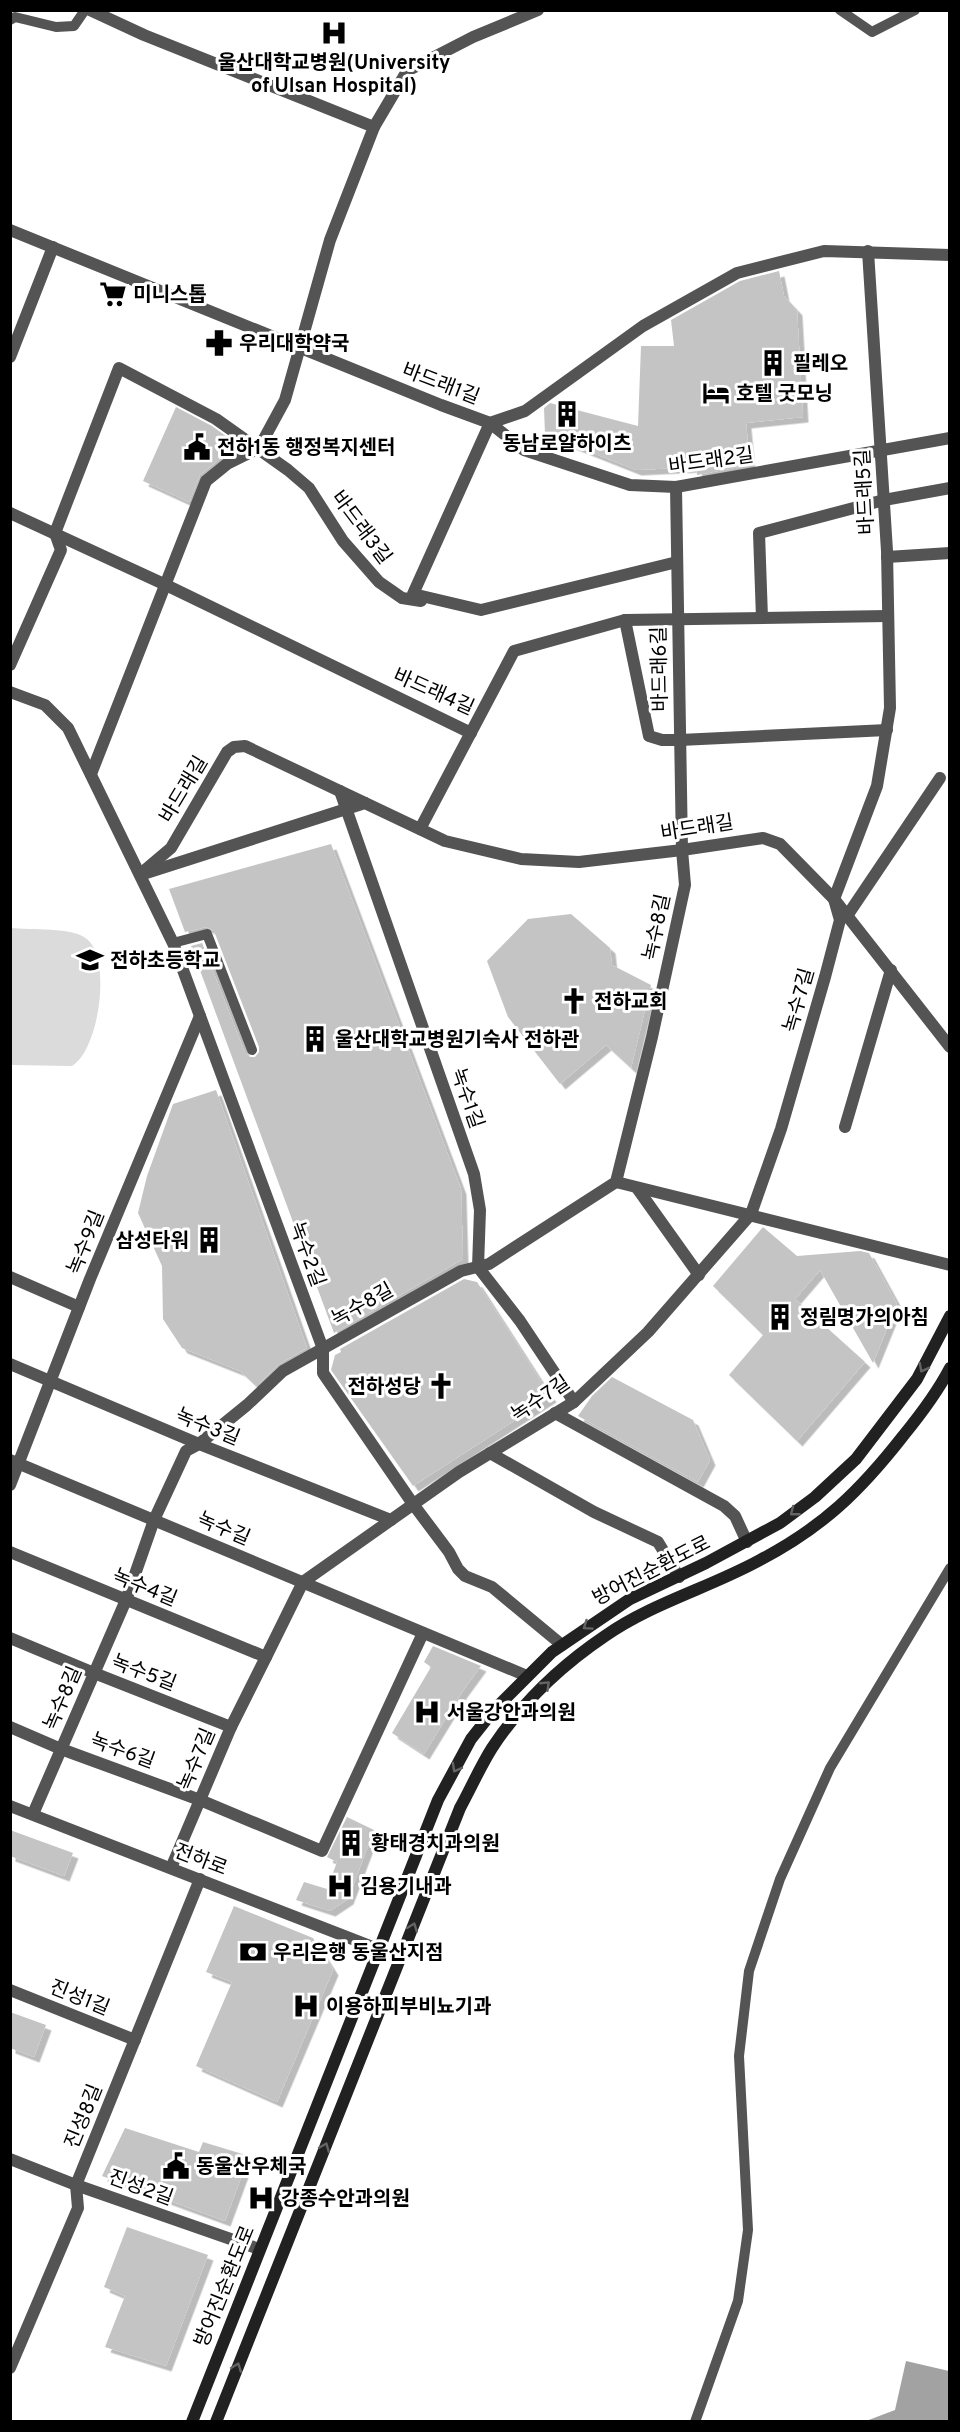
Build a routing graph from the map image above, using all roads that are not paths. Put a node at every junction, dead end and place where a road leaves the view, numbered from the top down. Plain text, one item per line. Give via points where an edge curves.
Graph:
1 (88, 10) edge
2 (538, 10) edge
3 (840, 10) edge
4 (915, 10) edge
5 (10, 20) edge
6 (374, 127) junction
7 (10, 230) edge
8 (53, 247) junction
9 (868, 251) junction
10 (950, 255) edge
11 (300, 348) junction
12 (10, 357) edge
13 (490, 423) junction
14 (950, 438) edge
15 (259, 448) junction
16 (882, 450) junction
17 (676, 487) junction
18 (950, 488) edge
19 (884, 500) junction
20 (10, 513) edge
21 (55, 533) junction
22 (950, 553) edge
23 (887, 557) junction
24 (677, 562) junction
25 (166, 585) junction
26 (482, 610) junction
27 (888, 616) junction
28 (762, 618) junction
29 (678, 619) junction
30 (625, 620) junction
31 (10, 665) edge
32 (10, 692) edge
33 (887, 730) junction
34 (471, 733) junction
35 (680, 740) junction
36 (91, 774) junction
37 (940, 778) dead end
38 (340, 791) junction
39 (365, 802) junction
40 (346, 808) junction
41 (420, 829) junction
42 (682, 850) junction
43 (140, 875) junction
44 (834, 899) junction
45 (847, 916) junction
46 (173, 943) junction
47 (891, 970) junction
48 (200, 1016) junction
49 (950, 1047) edge
50 (252, 1050) dead end
51 (845, 1127) dead end
52 (616, 1182) junction
53 (638, 1188) junction
54 (751, 1214) junction
55 (950, 1265) edge
56 (478, 1267) junction
57 (699, 1275) junction
58 (10, 1276) edge
59 (80, 1307) junction
60 (950, 1316) edge
61 (322, 1349) junction
62 (10, 1364) edge
63 (950, 1368) edge
64 (52, 1382) junction
65 (574, 1402) junction
66 (555, 1413) junction
67 (199, 1444) junction
68 (490, 1453) junction
69 (15, 1462) edge
70 (10, 1485) edge
71 (413, 1504) junction
72 (154, 1520) junction
73 (391, 1520) junction
74 (747, 1542) junction
75 (10, 1552) edge
76 (950, 1568) edge
77 (679, 1576) junction
78 (303, 1582) junction
79 (126, 1600) junction
80 (423, 1633) junction
81 (10, 1638) edge
82 (562, 1645) junction
83 (266, 1657) junction
84 (94, 1673) junction
85 (527, 1676) junction
86 (10, 1727) edge
87 (231, 1727) junction
88 (61, 1749) junction
89 (200, 1800) junction
90 (10, 1806) edge
91 (33, 1814) junction
92 (171, 1868) junction
93 (200, 1879) junction
94 (378, 1949) junction
95 (10, 1990) edge
96 (135, 2040) junction
97 (10, 2158) edge
98 (76, 2185) junction
99 (259, 2249) junction
100 (10, 2368) edge
101 (192, 2421) edge
102 (216, 2421) edge
103 (695, 2421) edge

1 - 5 lane via 74,26 56,27 15,17
1 - 6 street
2 - 6 street via 473,36 407,71
3 - 4 lane via 872,32
6 - 11 street via 330,240
7 - 8 street, 바드래1길
8 - 11 street, 바드래1길
8 - 12 street
9 - 10 street, 바드래1길
9 - 13 street, 바드래1길 via 824,251 737,273 643,326 525,411
9 - 16 street, 바드래5길
11 - 13 street, 바드래1길
11 - 15 street via 285,400
13 - 17 street, 바드래2길 via 524,450 630,485
13 - 26 street, 바드래3길 via 413,594
14 - 16 street, 바드래2길
15 - 21 street via 216,419 119,368
15 - 25 street via 227,464 206,481
15 - 26 street, 바드래3길 via 309,488 343,541 379,582 402,598
16 - 17 street, 바드래2길
16 - 19 street, 바드래5길
17 - 24 street, 바드래6길
18 - 19 street
19 - 23 street, 바드래5길
19 - 28 street via 759,533
20 - 21 street, 바드래4길
21 - 25 street, 바드래4길
21 - 31 street via 61,550
22 - 23 street
23 - 27 street, 바드래5길
24 - 26 street, 바드래3길
24 - 29 street, 바드래6길
25 - 34 street, 바드래4길
25 - 36 street
27 - 28 street, 바드래4길
27 - 33 street, 바드래5길
28 - 29 street, 바드래4길
29 - 30 street, 바드래4길
29 - 35 street, 바드래6길
30 - 34 street, 바드래4길 via 514,651
30 - 35 street via 649,736
32 - 36 street via 45,705 68,728
33 - 35 street
33 - 44 street, 바드래5길 via 877,786
34 - 41 street
35 - 42 street, 바드래6길
36 - 43 street
37 - 45 street
38 - 39 street, 바드래길
38 - 40 street, 녹수1길
38 - 43 street, 바드래길 via 245,746 234,747 227,752 171,848
39 - 40 street
39 - 41 street, 바드래길
40 - 43 street
40 - 56 street, 녹수1길 via 474,1174 480,1210
41 - 42 street, 바드래길 via 445,841 521,859 579,862
42 - 44 street, 바드래길 via 744,839 771,839
42 - 52 street, 녹수8길 via 685,885
43 - 46 street, 녹수2길
44 - 45 street, 바드래길
44 - 54 street, 녹수7길 via 840,920 781,1129
45 - 47 street, 바드래길
46 - 48 street, 녹수2길
46 - 50 lane via 207,933
47 - 49 street, 바드래길
47 - 51 street
48 - 59 street, 녹수9길
48 - 61 street, 녹수2길
52 - 53 street
52 - 56 street, 녹수8길 via 489,1264
53 - 54 street
53 - 57 street
54 - 55 street
54 - 57 street, 녹수7길
56 - 61 street, 녹수8길 via 461,1272
56 - 65 street
57 - 65 street, 녹수7길 via 648,1332
58 - 59 street
59 - 64 street, 녹수9길
60 -> 74 main road, 방어진순환도로 via 917,1379 856,1459 780,1523
61 - 67 street, 녹수8길 via 283,1371
61 - 71 street, 녹수2길 via 323,1373
62 - 64 street, 녹수3길
102 -> 63 main road, 방어진순환도로 via 460,1808 492,1749 543,1688 605,1635 639,1615 759,1561 832,1514 873,1474 936,1394
64 - 67 street, 녹수3길
64 - 69 street, 녹수9길
65 - 66 street, 녹수7길
66 - 68 street, 녹수7길
66 - 74 street via 724,1506 735,1516
67 - 72 street, 녹수8길 via 186,1451
67 - 73 street, 녹수3길
68 - 71 street, 녹수7길
68 - 77 street via 594,1512 658,1542
69 - 70 street, 녹수9길
69 - 72 street, 녹수길
71 - 73 street, 녹수7길
71 - 82 street, 녹수2길 via 465,1576 492,1587
72 - 78 street, 녹수길
72 - 79 street, 녹수8길
73 - 78 street, 녹수7길
74 - 77 main road, 방어진순환도로
75 - 79 street, 녹수4길
76 - 103 lane via 830,1768 780,1879 749,1971 739,2056 748,2230 738,2301
77 -> 82 main road, 방어진순환도로 via 630,1599
78 - 80 street, 녹수길
78 - 83 street, 녹수7길
79 - 83 street, 녹수4길
79 - 84 street, 녹수8길
80 - 85 street, 녹수길
80 - 89 street, 녹수6길 via 322,1851
81 - 84 street, 녹수5길
82 - 85 main road, 방어진순환도로
83 - 87 street, 녹수7길
84 - 87 street, 녹수5길
84 - 88 street, 녹수8길
85 -> 94 main road, 방어진순환도로 via 494,1710 466,1749 438,1800
86 - 88 street, 녹수6길
87 - 89 street, 녹수7길
88 - 89 street, 녹수6길
88 - 91 street, 녹수8길
89 - 92 street, 녹수7길
90 - 91 street, 전하로
91 - 92 street, 전하로
92 - 93 street, 전하로
93 - 94 street, 전하로
93 - 96 street, 진성8길
94 - 99 main road, 방어진순환도로
95 - 96 street, 진성1길
96 - 98 street, 진성8길
97 - 98 street, 진성2길
98 - 99 street, 진성2길
98 - 100 street, 진성8길 via 78,2208
99 - 101 main road, 방어진순환도로

